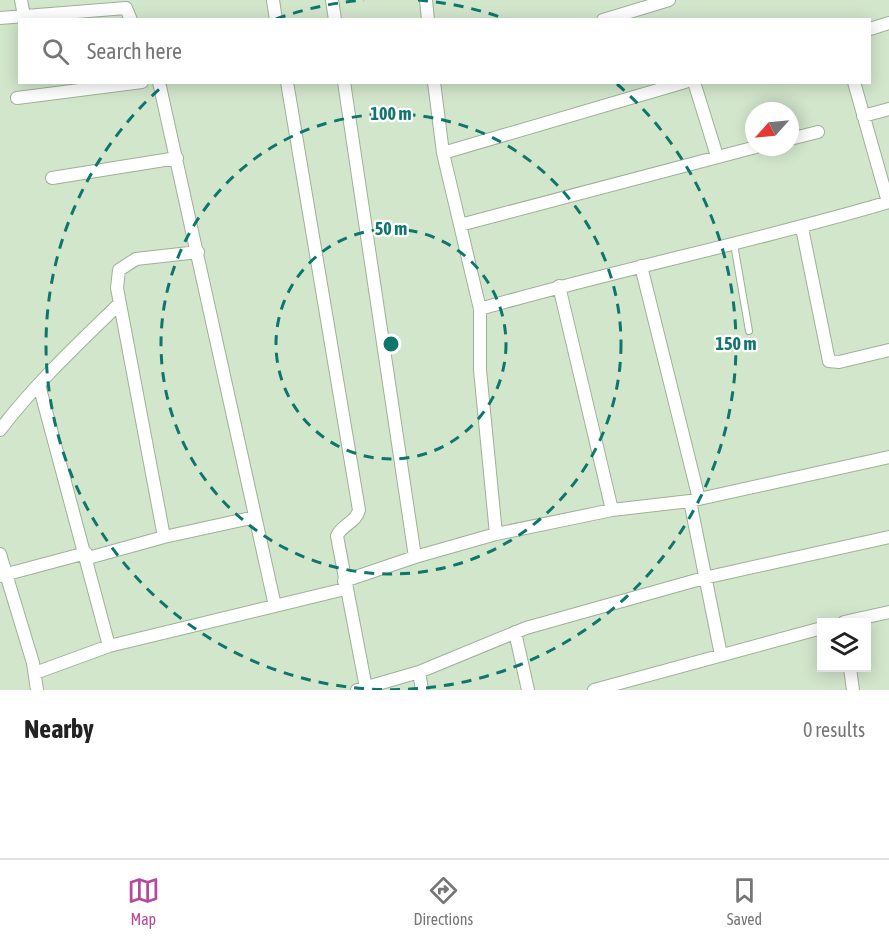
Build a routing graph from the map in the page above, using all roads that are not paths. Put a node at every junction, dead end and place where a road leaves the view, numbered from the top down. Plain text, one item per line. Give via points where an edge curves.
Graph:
1 (21, 0) edge
2 (273, 0) edge
3 (332, 0) edge
4 (426, 0) edge
5 (669, 0) edge
6 (127, 9) edge
7 (24, 16) junction
8 (0, 18) edge
9 (276, 18) edge
10 (335, 18) edge
11 (428, 18) edge
12 (610, 18) edge
13 (889, 23) edge
14 (871, 29) edge
15 (126, 84) edge
16 (159, 84) edge
17 (287, 84) edge
18 (344, 84) edge
19 (434, 84) edge
20 (678, 84) edge
21 (695, 84) edge
22 (855, 84) edge
23 (17, 98) dead end
24 (889, 109) edge
25 (864, 116) junction
26 (818, 132) dead end
27 (799, 137) edge
28 (745, 150) edge
29 (443, 153) junction
30 (717, 156) junction
31 (177, 158) junction
32 (52, 178) dead end
33 (889, 203) edge
34 (460, 225) junction
35 (802, 228) junction
36 (734, 244) junction
37 (198, 252) junction
38 (641, 266) junction
39 (559, 286) junction
40 (120, 303) junction
41 (480, 309) junction
42 (749, 331) dead end
43 (889, 350) edge
44 (39, 385) junction
45 (0, 430) edge
46 (889, 457) edge
47 (694, 500) junction
48 (612, 510) junction
49 (255, 517) junction
50 (495, 534) junction
51 (164, 537) junction
52 (889, 537) edge
53 (0, 554) edge
54 (87, 555) junction
55 (415, 557) junction
56 (3, 575) edge
57 (704, 578) junction
58 (345, 585) junction
59 (274, 606) junction
60 (889, 612) edge
61 (862, 618) edge
62 (817, 629) edge
63 (515, 632) junction
64 (109, 646) junction
65 (721, 655) junction
66 (419, 672) junction
67 (851, 672) edge
68 (35, 673) junction
69 (361, 689) edge
70 (602, 689) edge
71 (37, 690) edge
72 (422, 690) edge
73 (528, 690) edge
74 (853, 690) edge

1 - 7 street
2 - 9 street
3 - 10 street
4 - 11 street
5 - 12 street
6 - 7 street
7 - 8 street
13 - 14 street
15 - 23 street
16 - 31 street
17 - 58 street via 358,510 338,536
18 - 55 street
19 - 29 street
20 - 29 street
21 - 30 street
22 - 25 street
24 - 25 street
25 - 33 street
26 - 27 street
28 - 30 street
29 - 34 street
30 - 34 street
31 - 32 street
31 - 37 street
33 - 35 street
34 - 41 street
35 - 36 street
35 - 43 street via 829,361
36 - 38 street
36 - 42 lane
37 - 40 street via 127,262 119,270
37 - 49 street
38 - 39 street
38 - 47 street
39 - 41 street
39 - 48 street
40 - 44 street
40 - 51 street
41 - 50 street via 480,370
44 - 45 street
44 - 54 street
46 - 47 street
47 - 48 street
47 - 57 street
48 - 50 street
49 - 51 street
49 - 59 street
50 - 55 street
51 - 54 street
52 - 57 street
53 - 56 street
54 - 56 street
54 - 64 street
55 - 58 street
56 - 68 street
57 - 63 street
57 - 65 street
58 - 59 street
58 - 69 street
59 - 64 street
60 - 61 street
62 - 65 street
63 - 66 street
63 - 73 street
64 - 68 street
65 - 70 street
66 - 69 street
66 - 72 street
67 - 74 street
68 - 71 street

